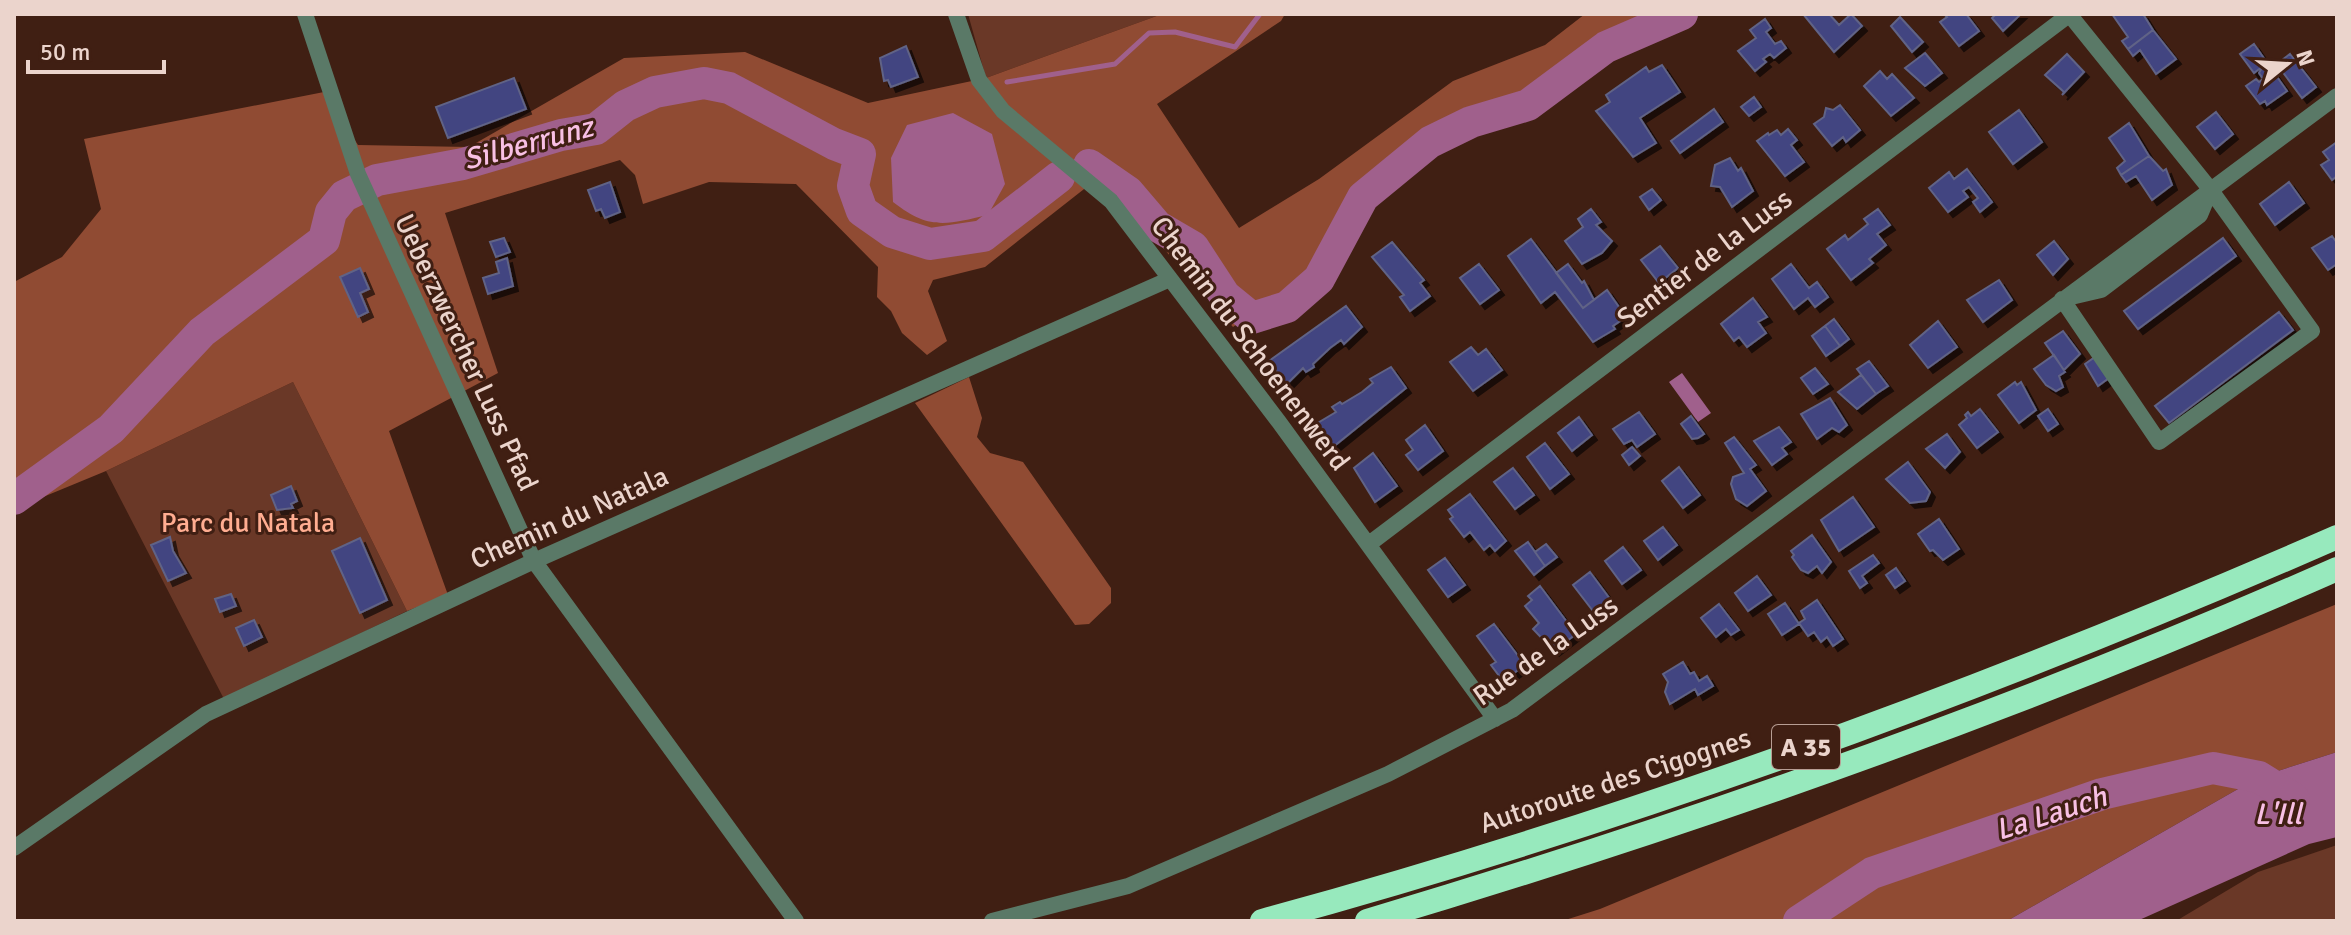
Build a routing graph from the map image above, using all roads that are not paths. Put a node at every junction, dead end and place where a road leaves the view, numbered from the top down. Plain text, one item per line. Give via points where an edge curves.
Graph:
1 (305, 14) edge
2 (956, 14) edge
3 (2070, 14) edge
4 (2337, 96) edge
5 (2210, 189) junction
6 (1170, 279) junction
7 (2062, 299) junction
8 (2337, 537) edge
9 (1369, 544) junction
10 (534, 561) junction
11 (2337, 569) edge
12 (1495, 719) junction
13 (14, 848) edge
14 (796, 921) edge
15 (992, 921) edge
16 (1262, 921) edge
17 (1367, 921) edge

1 - 10 street, Ueberzwercher Luss Pfad via 358,174
2 - 6 street, Chemin du Schoenenwerd via 979,80 1003,111 1111,201
3 - 5 street
3 - 9 street, Sentier de la Luss
4 - 5 street, Rue de la Luss
5 - 7 street, Rue de la Luss
5 - 7 street via 2312,331 2159,442
6 - 9 street, Chemin du Schoenenwerd
6 - 10 street, Chemin du Natala
7 - 12 street, Rue de la Luss via 1529,699
8 - 16 highway, Autoroute des Cigognes / A 35 via 2113,632 1785,755 1560,831
9 - 12 street, Chemin du Schoenenwerd
10 - 13 street, Chemin du Natala via 206,714
10 - 14 street, Ueberzwercher Luss Pfad
11 - 17 highway, A 35 via 1793,784
12 - 15 street, Rue de la Luss via 1388,774 1128,886

